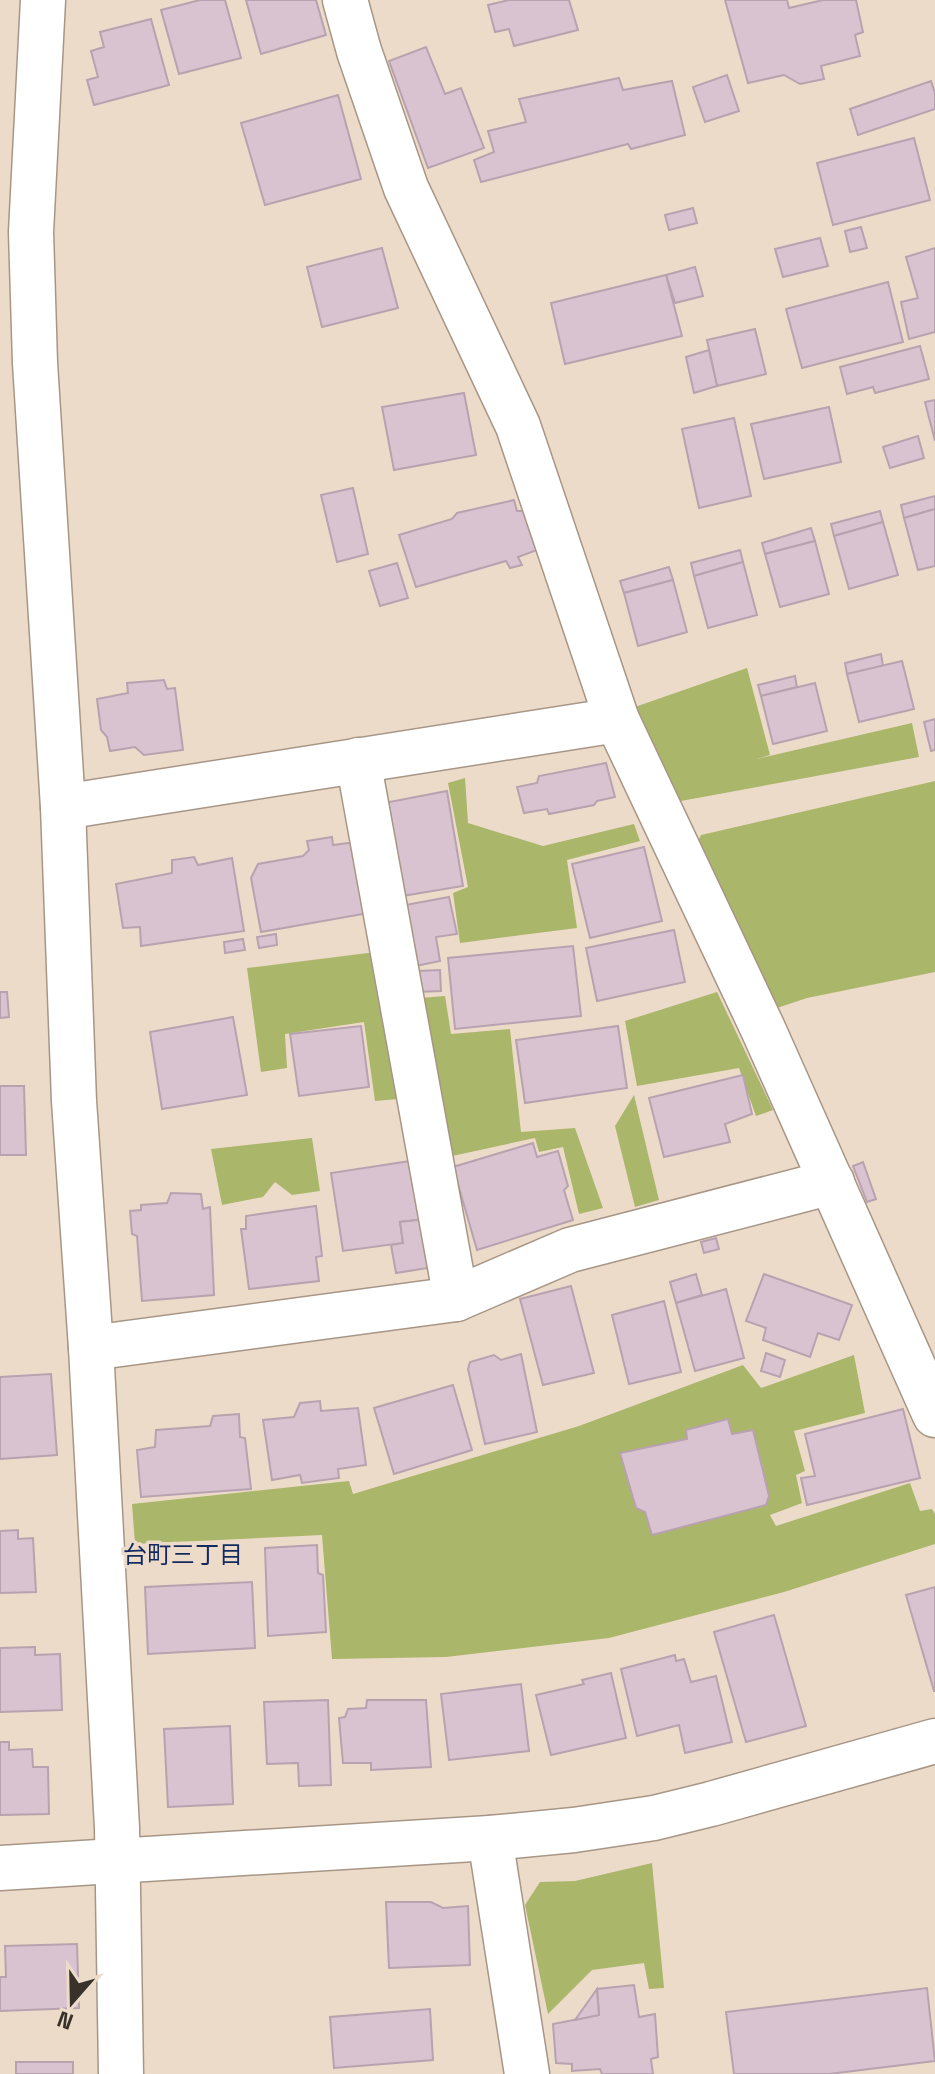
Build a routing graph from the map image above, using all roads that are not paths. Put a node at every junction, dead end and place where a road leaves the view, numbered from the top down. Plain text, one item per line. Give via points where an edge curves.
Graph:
1 (43, 0) edge
2 (345, 0) edge
3 (18, 364) edge
4 (617, 720) junction
5 (358, 760) junction
6 (63, 807) junction
7 (832, 1182) junction
8 (456, 1299) junction
9 (91, 1348) junction
10 (935, 1415) edge
11 (935, 1741) edge
12 (490, 1838) junction
13 (119, 1862) junction
14 (0, 1868) edge
15 (121, 2074) edge
16 (527, 2074) edge

1 - 3 street
2 - 4 street via 406,188 518,426
3 - 6 street
4 - 5 street
4 - 7 street
5 - 6 street
5 - 8 street
6 - 9 street via 74,1101
7 - 8 street via 570,1250
7 - 10 street
8 - 9 street
9 - 13 street
11 - 12 street via 654,1818
12 - 13 street
12 - 16 street
13 - 14 street
13 - 15 street

